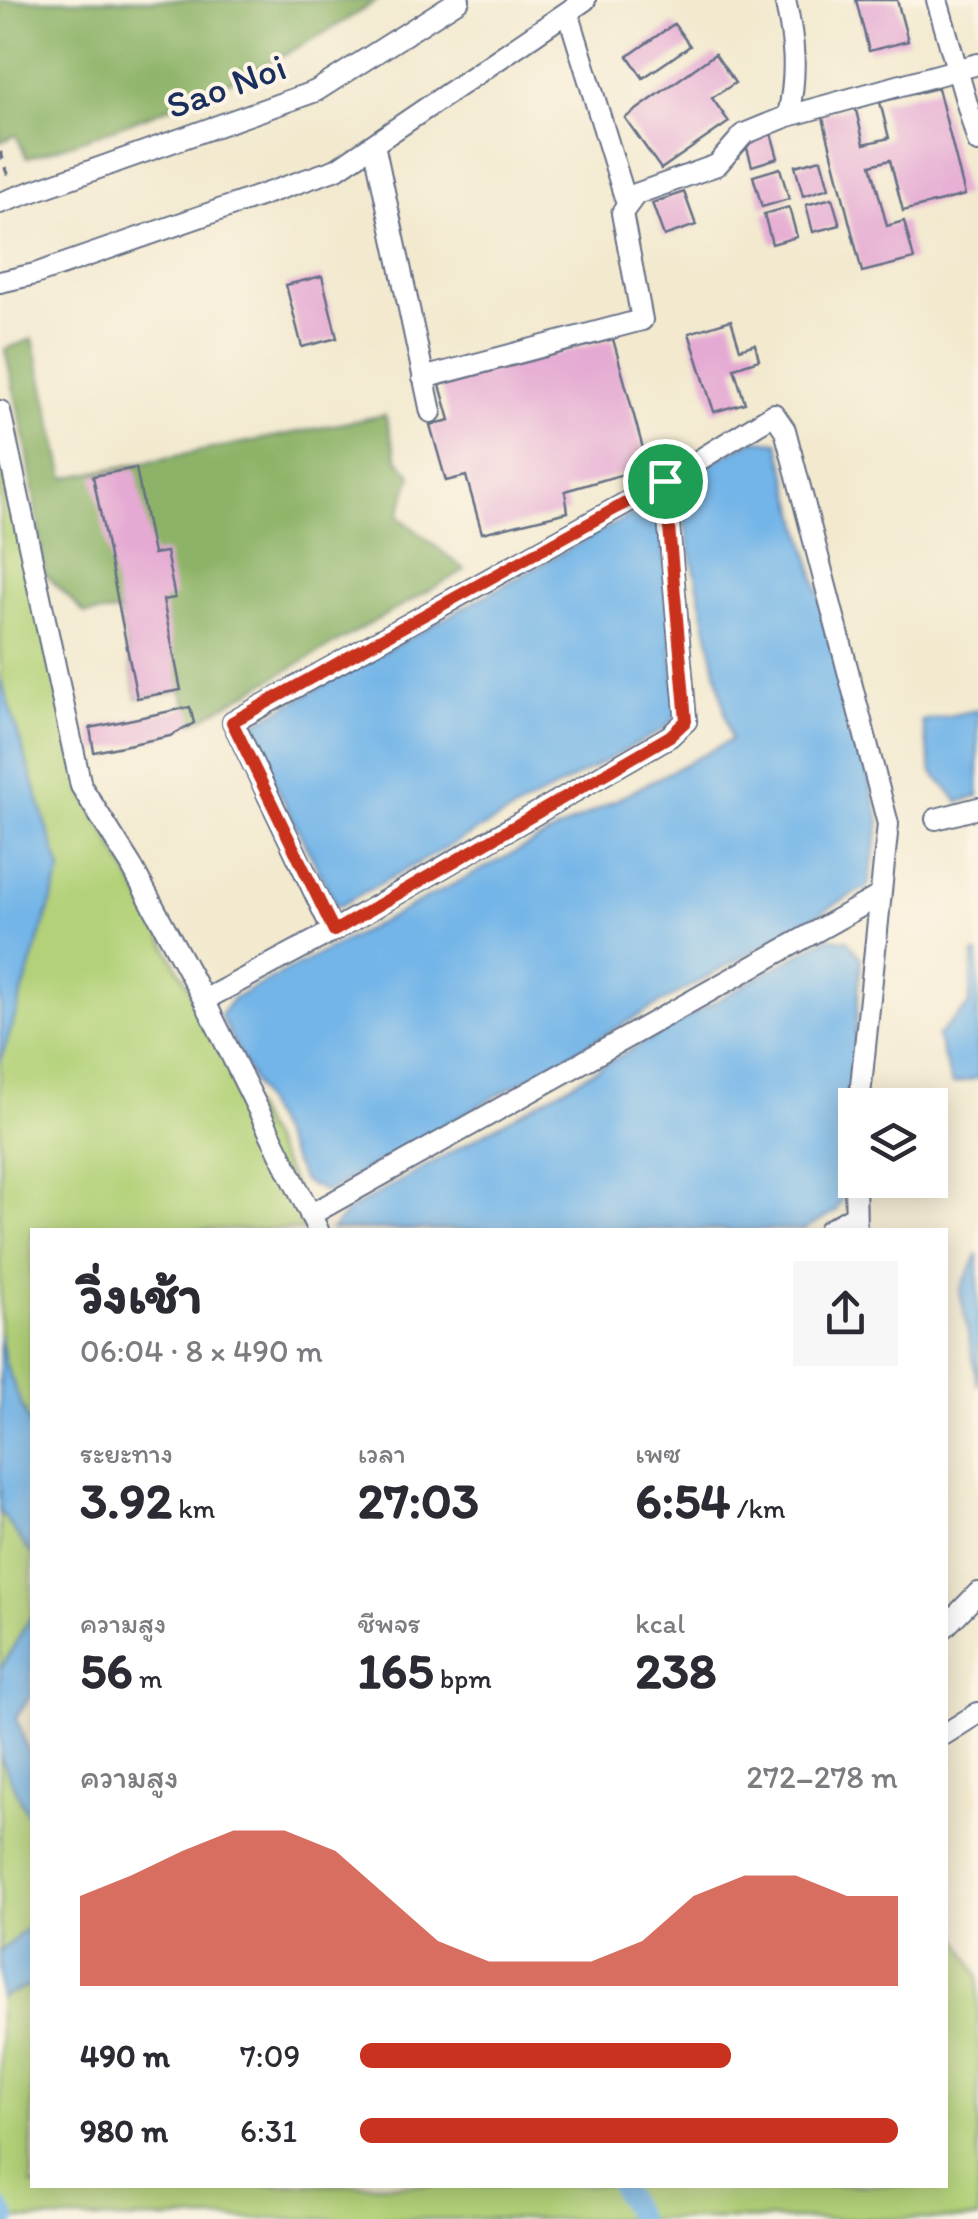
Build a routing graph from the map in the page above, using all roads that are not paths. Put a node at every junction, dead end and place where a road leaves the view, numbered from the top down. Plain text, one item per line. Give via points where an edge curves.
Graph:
1 (458, 0) edge
2 (586, 0) edge
3 (785, 0) edge
4 (937, 0) edge
5 (568, 12) junction
6 (978, 64) edge
7 (956, 70) junction
8 (788, 116) junction
9 (978, 142) edge
10 (374, 144) junction
11 (626, 202) junction
12 (0, 203) edge
13 (0, 282) edge
14 (423, 378) junction
15 (0, 410) edge
16 (430, 412) dead end
17 (665, 481) junction
18 (978, 808) edge
19 (936, 819) dead end
20 (879, 896) junction
21 (334, 931) junction
22 (204, 1000) junction
23 (861, 1088) edge
24 (856, 1198) edge
25 (314, 1222) edge
26 (855, 1223) edge
27 (978, 1593) edge
28 (948, 1624) edge
29 (978, 1714) edge
30 (948, 1732) edge

1 - 12 street, Sao Noi via 316,92
2 - 5 street
3 - 8 street via 796,44
4 - 7 street
5 - 10 street
5 - 11 street
6 - 7 street
7 - 8 street
7 - 9 street
8 - 11 street via 744,134 717,165
10 - 13 street via 336,170
10 - 14 street
11 - 14 street via 622,213 642,320
14 - 16 street
15 - 22 street via 81,786
17 - 20 street via 774,414 785,430 888,824
17 - 21 street via 686,721
17 - 21 street via 232,722
18 - 19 street
20 - 23 street
20 - 25 street
21 - 22 street
22 - 25 street
24 - 26 street
27 - 28 street
29 - 30 street

